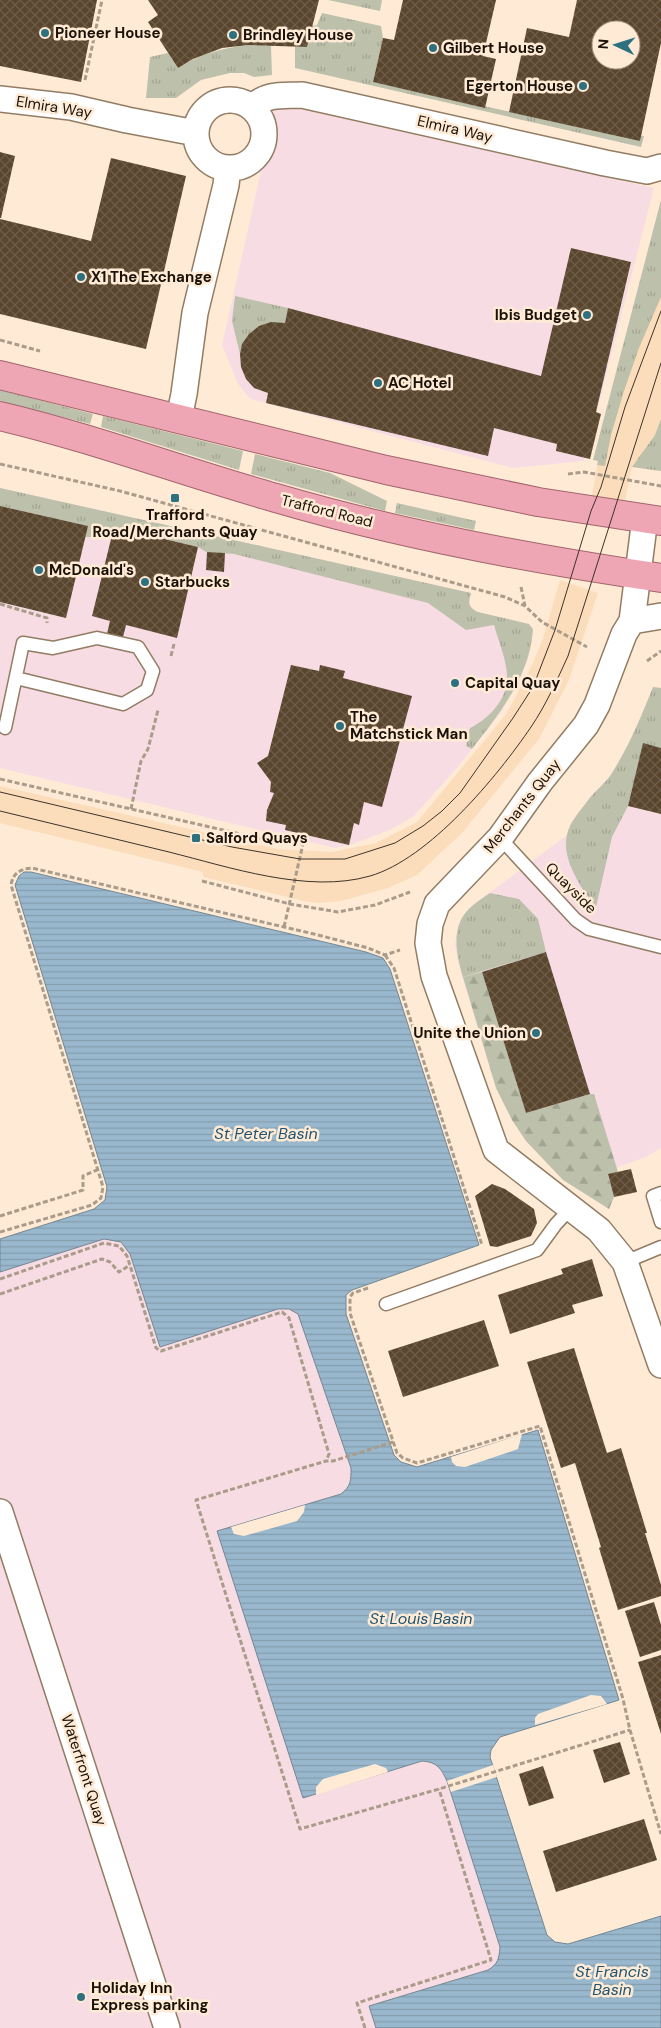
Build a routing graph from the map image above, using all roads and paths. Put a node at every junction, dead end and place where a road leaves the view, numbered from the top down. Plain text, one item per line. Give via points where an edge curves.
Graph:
1 (102, 0) edge
2 (83, 87) dead end
3 (0, 99) edge
4 (252, 107) junction
5 (196, 133) junction
6 (228, 168) junction
7 (661, 168) edge
8 (0, 375) edge
9 (1, 417) edge
10 (178, 418) junction
11 (0, 464) edge
12 (653, 520) edge
13 (649, 576) edge
14 (521, 584) dead end
15 (525, 606) junction
16 (661, 616) edge
17 (632, 621) junction
18 (174, 644) dead end
19 (589, 648) dead end
20 (661, 651) edge
21 (169, 663) dead end
22 (642, 663) dead end
23 (16, 678) junction
24 (160, 701) dead end
25 (5, 728) dead end
26 (0, 778) edge
27 (131, 809) junction
28 (500, 838) junction
29 (202, 880) dead end
30 (410, 892) dead end
31 (290, 904) junction
32 (284, 927) junction
33 (406, 947) dead end
34 (661, 947) edge
35 (385, 955) junction
36 (98, 1170) junction
37 (661, 1193) edge
38 (571, 1208) junction
39 (0, 1216) edge
40 (661, 1222) edge
41 (0, 1232) edge
42 (483, 1244) dead end
43 (661, 1247) edge
44 (625, 1262) junction
45 (130, 1265) junction
46 (0, 1279) edge
47 (0, 1294) edge
48 (386, 1304) dead end
49 (661, 1365) edge
50 (326, 1461) junction
51 (0, 1512) edge
52 (630, 1730) junction
53 (439, 1789) junction
54 (661, 1834) edge
55 (167, 2028) edge
56 (365, 2028) edge

1 - 2 path
3 - 5 street, Elmira Way via 71,107
4 - 5 street via 236,100 208,107
4 - 6 street via 262,120 265,132 262,147 244,165
4 - 7 street, Elmira Way via 262,98 302,95 605,163 647,171
5 - 6 street via 206,158
6 - 10 street via 195,313
8 - 10 highway
9 - 13 highway, Trafford Road via 276,498 418,535 552,562
10 - 12 highway via 386,470 538,502
11 - 15 path via 120,492
12 - 13 street, Merchants Quay
13 - 17 street, Merchants Quay
14 - 15 path
15 - 19 path via 542,622
16 - 17 street
17 - 28 street, Merchants Quay via 624,634 598,705 586,725
18 - 21 path
20 - 22 path
23 - 23 lane via 23,642 53,648 98,638 138,647 153,671 147,690 124,704
23 - 25 lane
24 - 27 path via 148,748 141,761
26 - 27 path
27 - 31 path via 258,838 304,844
28 - 34 lane, Quayside via 576,920 590,930
28 - 38 street, Merchants Quay via 437,904 428,943 434,976 496,1150
29 - 31 path
30 - 31 path via 375,905 338,912
31 - 32 path
32 - 35 path
32 - 36 path via 32,868 16,873 11,885
33 - 35 path
35 - 42 path via 394,968
36 - 39 path via 83,1176 83,1190
36 - 41 path via 103,1187 101,1198 92,1205
37 - 40 lane via 653,1196
38 - 44 street, Merchants Quay via 598,1230
38 - 48 lane via 537,1250
43 - 44 lane
44 - 49 street, Merchants Quay
45 - 46 path via 119,1246 104,1243
45 - 47 path via 119,1272 102,1259
45 - 50 path via 156,1348 161,1351 282,1312 289,1318 329,1454
50 - 52 path via 393,1442 397,1453 416,1463 540,1426
50 - 53 path via 196,1500 300,1829
51 - 55 street, Waterfront Quay
52 - 53 path
52 - 54 path
53 - 56 path via 491,1960 357,2003

